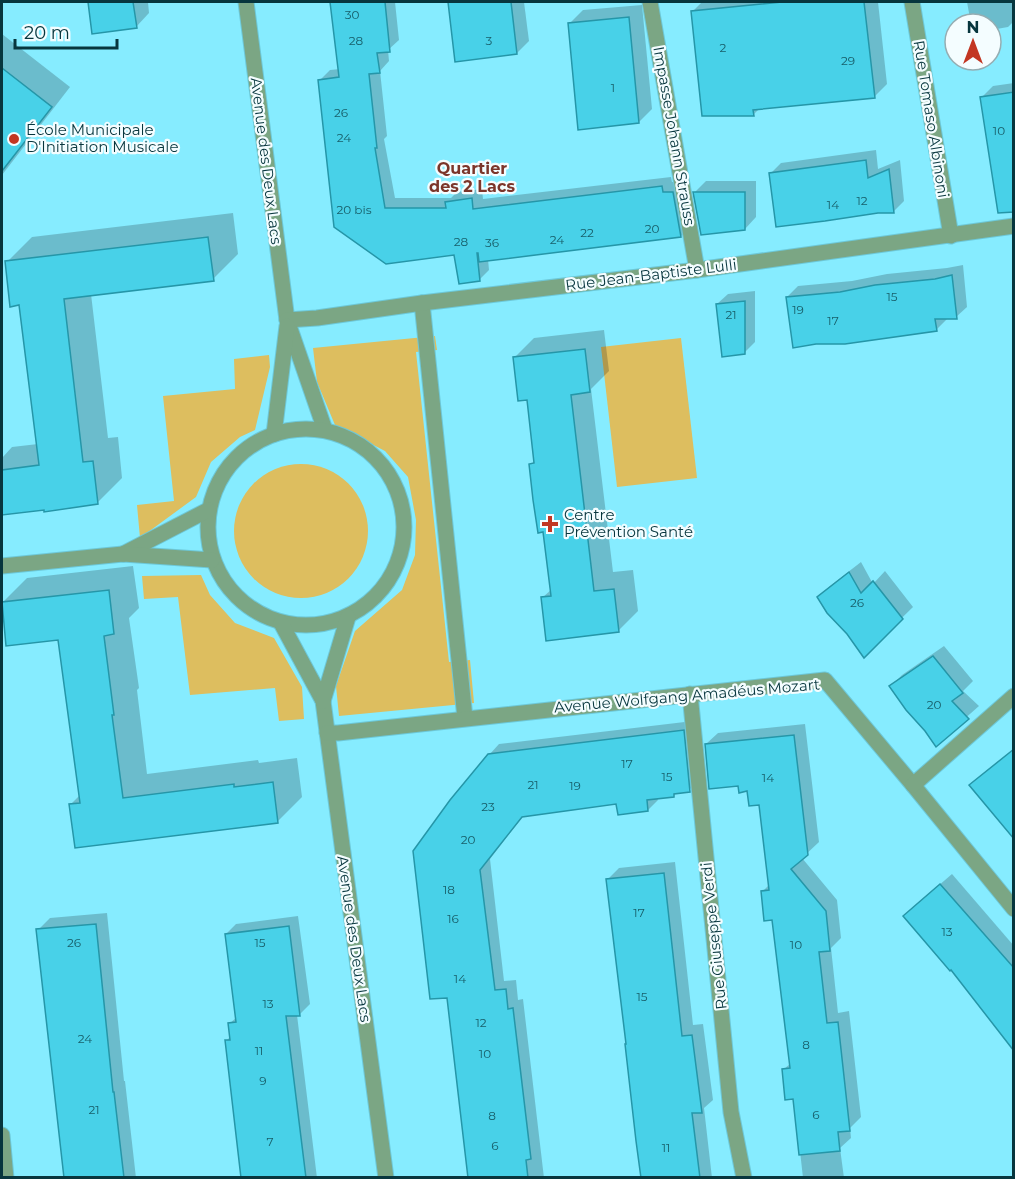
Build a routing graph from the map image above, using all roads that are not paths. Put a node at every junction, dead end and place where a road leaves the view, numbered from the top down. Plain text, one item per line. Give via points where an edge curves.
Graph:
1 (246, 2) edge
2 (650, 2) edge
3 (912, 2) edge
4 (1014, 226) edge
5 (951, 236) junction
6 (697, 270) junction
7 (422, 303) junction
8 (287, 320) junction
9 (325, 430) junction
10 (274, 434) junction
11 (208, 510) junction
12 (123, 554) junction
13 (212, 561) junction
14 (2, 566) edge
15 (348, 617) junction
16 (281, 623) junction
17 (690, 694) junction
18 (1014, 696) edge
19 (323, 701) junction
20 (465, 718) junction
21 (327, 733) junction
22 (914, 785) junction
23 (1014, 909) edge
24 (2, 1135) edge
25 (6, 1178) edge
26 (386, 1178) edge
27 (744, 1178) edge

1 - 8 street, Avenue des Deux Lacs
2 - 6 street, Impasse Johann Strauss
3 - 5 street, Rue Tomaso Albinoni
4 - 5 street, Rue Jean-Baptiste Lulli
5 - 6 street, Rue Jean-Baptiste Lulli
6 - 7 street, Rue Jean-Baptiste Lulli
7 - 8 street, Rue Jean-Baptiste Lulli
7 - 20 street
8 - 9 street, Avenue des Deux Lacs
8 - 10 street, Avenue des Deux Lacs
9 - 10 street via 299,429
9 - 15 street via 354,441 378,460 396,485 404,516 403,546 393,576 374,600
10 - 11 street via 250,446 231,463 216,485
11 - 12 street
11 - 13 street
12 - 13 street
12 - 14 street
13 - 16 street via 235,596 252,610
15 - 16 street via 315,626
15 - 19 street, Avenue des Deux Lacs
16 - 19 street, Avenue des Deux Lacs
17 - 20 street, Avenue Wolfgang Amadéus Mozart
17 - 22 street, Avenue Wolfgang Amadéus Mozart via 825,680
17 - 27 street, Rue Giuseppe Verdi via 731,1112
18 - 22 street
19 - 21 street, Avenue des Deux Lacs
20 - 21 street, Avenue Wolfgang Amadéus Mozart
21 - 26 street, Avenue des Deux Lacs
22 - 23 street, Avenue Wolfgang Amadéus Mozart
24 - 25 street

